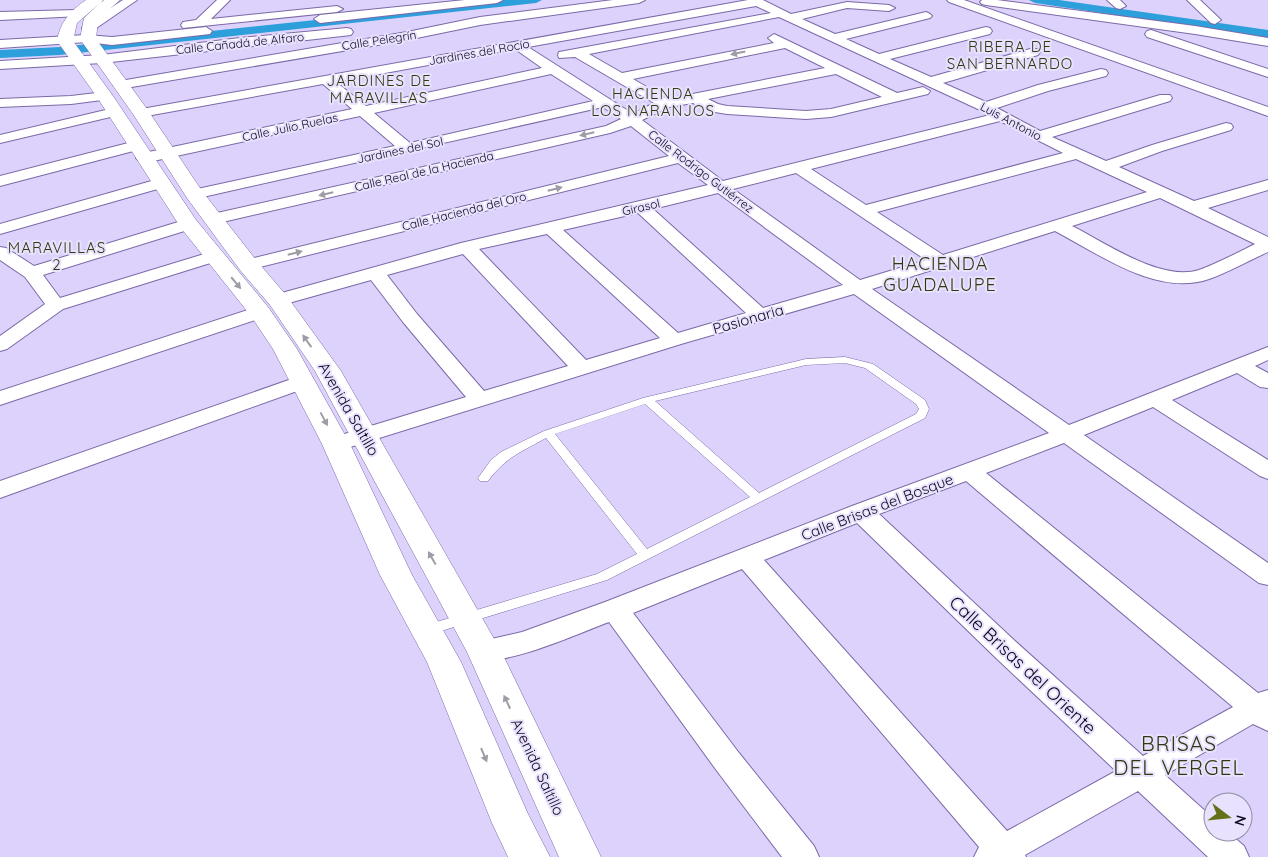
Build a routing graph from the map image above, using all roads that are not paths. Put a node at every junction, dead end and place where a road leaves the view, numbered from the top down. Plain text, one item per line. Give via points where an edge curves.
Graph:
1 (96, 0) edge
2 (113, 0) edge
3 (131, 0) edge
4 (224, 0) edge
5 (310, 0) edge
6 (497, 0) edge
7 (639, 0) edge
8 (867, 0) edge
9 (953, 0) edge
10 (976, 0) edge
11 (1193, 0) edge
12 (756, 1) edge
13 (848, 2) edge
14 (358, 7) dead end
15 (583, 7) junction
16 (1113, 7) edge
17 (889, 8) junction
18 (303, 13) junction
19 (77, 14) junction
20 (0, 16) edge
21 (774, 16) dead end
22 (790, 18) junction
23 (1196, 18) dead end
24 (480, 21) junction
25 (745, 22) junction
26 (200, 23) junction
27 (615, 27) junction
28 (986, 31) dead end
29 (833, 38) junction
30 (1268, 42) edge
31 (0, 44) edge
32 (786, 44) junction
33 (516, 45) junction
34 (84, 49) junction
35 (1034, 52) dead end
36 (578, 53) junction
37 (564, 55) dead end
38 (880, 58) junction
39 (0, 65) edge
40 (839, 68) junction
41 (553, 70) junction
42 (1101, 73) dead end
43 (1268, 73) edge
44 (620, 78) junction
45 (326, 80) junction
46 (926, 86) junction
47 (894, 97) junction
48 (113, 98) junction
49 (1165, 98) dead end
50 (697, 99) junction
51 (71, 100) junction
52 (0, 103) edge
53 (604, 103) junction
54 (666, 104) junction
55 (985, 107) junction
56 (363, 111) junction
57 (1268, 112) edge
58 (141, 113) junction
59 (1004, 116) junction
60 (0, 117) edge
61 (634, 120) junction
62 (1226, 127) dead end
63 (1038, 136) junction
64 (0, 139) edge
65 (408, 148) junction
66 (149, 152) junction
67 (1078, 154) junction
68 (682, 158) junction
69 (1105, 167) junction
70 (799, 168) junction
71 (0, 181) edge
72 (162, 182) junction
73 (1268, 185) edge
74 (723, 187) junction
75 (1160, 193) junction
76 (194, 194) junction
77 (1193, 207) junction
78 (641, 208) junction
79 (865, 210) junction
80 (201, 222) junction
81 (1057, 225) junction
82 (0, 228) edge
83 (551, 228) junction
84 (1268, 245) edge
85 (467, 247) junction
86 (0, 252) edge
87 (214, 256) junction
88 (940, 261) junction
89 (248, 265) junction
90 (375, 272) junction
91 (32, 273) junction
92 (857, 287) junction
93 (56, 305) junction
94 (269, 306) junction
95 (760, 316) junction
96 (674, 340) junction
97 (0, 345) edge
98 (1268, 353) edge
99 (1238, 366) junction
100 (583, 369) junction
101 (303, 381) junction
102 (1268, 382) edge
103 (0, 398) edge
104 (1154, 398) junction
105 (647, 400) junction
106 (481, 401) junction
107 (548, 433) junction
108 (1067, 434) junction
109 (365, 436) junction
110 (336, 444) junction
111 (1268, 471) edge
112 (969, 472) junction
113 (484, 478) dead end
114 (0, 490) edge
115 (757, 497) junction
116 (861, 512) junction
117 (645, 554) junction
118 (747, 558) junction
119 (1268, 576) edge
120 (615, 609) junction
121 (466, 619) junction
122 (426, 630) junction
123 (484, 651) junction
124 (1263, 710) edge
125 (1140, 774) junction
126 (1001, 855) edge
127 (529, 857) edge
128 (580, 857) edge
129 (802, 857) edge
130 (1232, 857) edge

1 - 19 street
2 - 34 street via 91,18
3 - 34 street
4 - 26 street
5 - 18 street
6 - 34 street via 112,41
7 - 15 street, Calle Pelegrín
8 - 17 street
9 - 57 street
10 - 16 street
11 - 23 street via 1220,21
12 - 22 street, Luis Antonio
12 - 27 street, Jardines del Rocío
13 - 17 street
13 - 22 street
14 - 18 street
15 - 24 street, Calle Pelegrín
15 - 27 street
16 - 30 street
16 - 43 street
17 - 29 street via 921,17
18 - 26 street
19 - 20 street
19 - 34 street via 65,31
21 - 25 street
22 - 29 street, Luis Antonio
24 - 34 street, Calle Cañadá de Alfaro via 240,42
24 - 48 street, Calle Pelegrín
25 - 32 street
25 - 36 street
26 - 34 street
27 - 33 street, Jardines del Rocío
28 - 38 street
29 - 38 street, Luis Antonio
31 - 34 street
32 - 40 street
32 -> 44 street
33 - 41 street, Calle Rodrigo Gutiérrez
33 - 45 street, Jardines del Rocío
34 - 39 street, Calle Cañadá de Alfaro
34 - 48 street, Avenida Saltillo
35 - 46 street
36 - 37 street
36 - 44 street
38 - 46 street, Luis Antonio
40 - 47 street
40 - 50 street, Calle Real de la Hacienda
41 - 53 street, Calle Rodrigo Gutiérrez
41 - 56 street, Calle Julio Ruelas
42 - 55 street
44 - 54 street
45 - 56 street
45 - 58 street, Jardines del Rocío
46 - 47 street
46 - 55 street, Luis Antonio
47 - 50 street via 806,115 727,110 714,108
48 - 51 street
48 - 58 street, Avenida Saltillo
48 - 64 street
48 - 66 street, Avenida Saltillo
49 - 63 street
50 - 54 street, Calle Real de la Hacienda
51 - 52 street
51 - 60 street
53 - 61 street, Calle Rodrigo Gutiérrez
53 - 65 street, Jardines del Sol
54 - 61 street, Calle Real de la Hacienda via 645,111
55 - 59 street, Luis Antonio
56 - 65 street
56 - 66 street, Calle Julio Ruelas
58 - 66 street, Avenida Saltillo
59 - 63 street, Luis Antonio
59 - 70 street, Girasol
61 - 68 street, Calle Rodrigo Gutiérrez
61 -> 80 street, Calle Real de la Hacienda via 610,129
62 - 69 street
63 - 67 street, Luis Antonio
65 - 76 street, Jardines del Sol
66 - 71 street, Calle Julio Ruelas
66 - 72 street, Avenida Saltillo
66 - 76 street, Avenida Saltillo
67 - 69 street, Luis Antonio
67 - 79 street
68 - 74 street, Calle Rodrigo Gutiérrez
89 -> 68 street, Calle Hacienda del Oro
69 - 75 street, Luis Antonio
70 - 74 street, Girasol
70 - 79 street
72 - 80 street, Avenida Saltillo
72 - 82 street
73 - 77 street
74 - 78 street, Girasol
74 - 92 street, Calle Rodrigo Gutiérrez
75 - 77 street, Luis Antonio
75 - 81 street, Pasionaria
76 - 80 street, Avenida Saltillo
77 - 84 street, Luis Antonio
78 - 83 street, Girasol
78 - 95 street
79 - 88 street
80 - 87 street, Avenida Saltillo
80 - 89 street, Avenida Saltillo
80 - 91 street, Calle Real de la Hacienda
81 - 84 street via 1140,269 1164,277 1202,275
81 - 88 street, Pasionaria
83 - 85 street, Girasol
83 - 96 street
85 - 90 street, Girasol
85 - 100 street
86 - 91 street
87 - 93 street
87 -> 94 street, Avenida Saltillo
88 - 92 street, Pasionaria
89 - 94 street, Avenida Saltillo
90 - 94 street, Girasol
90 - 106 street
91 - 93 street
92 - 95 street, Pasionaria
92 - 108 street, Calle Rodrigo Gutiérrez
93 - 97 street
94 - 101 street, Avenida Saltillo via 274,331
94 - 103 street, Girasol
109 -> 94 street, Avenida Saltillo via 328,371
95 - 96 street, Pasionaria
96 - 100 street, Pasionaria
98 - 99 street, Calle Brisas del Bosque
99 - 102 street
99 - 104 street, Calle Brisas del Bosque
100 - 106 street, Pasionaria
101 -> 110 street, Avenida Saltillo
101 - 114 street
104 - 108 street, Calle Brisas del Bosque
104 - 111 street
105 - 107 lane
105 - 115 lane
105 - 115 lane via 806,362 845,360 869,366 921,402 924,409 921,416
106 - 109 street, Pasionaria
107 - 113 lane via 505,455
107 - 117 lane
108 - 112 street, Calle Brisas del Bosque
108 - 119 street, Calle Rodrigo Gutiérrez
109 - 110 street, Pasionaria
121 -> 109 street, Avenida Saltillo
110 - 122 street, Avenida Saltillo via 396,575
112 - 116 street, Calle Brisas del Bosque
112 - 124 street
115 - 117 lane
116 - 118 street, Calle Brisas del Bosque
116 - 125 street, Calle Brisas del Oriente
117 - 121 lane via 602,576
118 - 120 street, Calle Brisas del Bosque
118 - 126 street
120 - 123 street, Calle Brisas del Bosque via 525,642
120 - 129 street
121 - 122 lane
121 - 123 street, Avenida Saltillo
122 -> 127 street, Avenida Saltillo via 444,662
128 -> 123 street, Avenida Saltillo
124 - 125 street
125 - 126 street
125 - 130 street, Calle Brisas del Oriente

